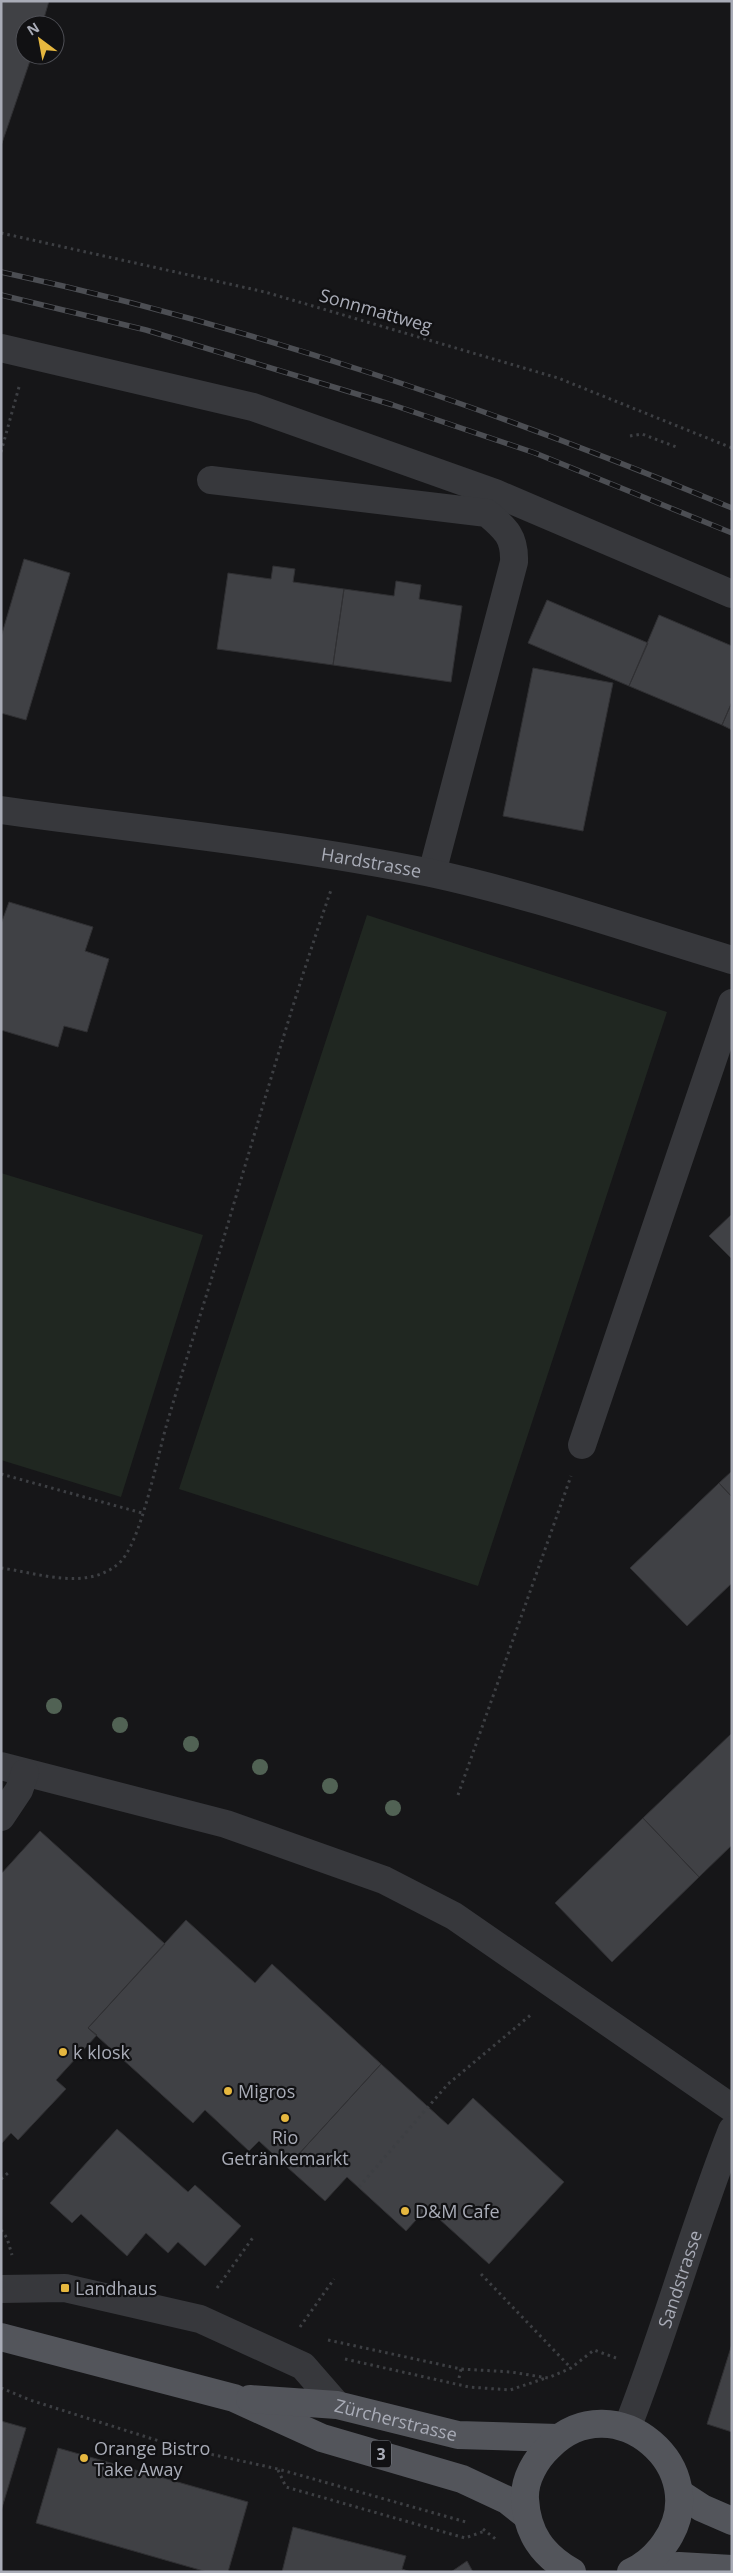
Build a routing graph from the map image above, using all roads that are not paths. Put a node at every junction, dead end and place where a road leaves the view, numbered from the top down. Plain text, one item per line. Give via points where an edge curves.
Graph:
1 (1, 348) edge
2 (211, 480) dead end
3 (732, 594) edge
4 (1, 810) edge
5 (432, 874) junction
6 (732, 960) edge
7 (732, 1003) edge
8 (582, 1445) road end
9 (13, 1770) edge
10 (1, 1817) edge
11 (732, 2108) edge
12 (732, 2130) edge
13 (1, 2290) edge
14 (1, 2337) edge
15 (234, 2398) junction
16 (337, 2405) junction
17 (627, 2428) junction
18 (558, 2438) junction
19 (679, 2492) junction
20 (526, 2515) junction
21 (732, 2521) edge
22 (635, 2570) edge
23 (732, 2570) edge
24 (572, 2572) edge

1 - 3 street via 253,407 495,493
2 - 5 street via 487,513 502,525 515,546 514,562
4 - 5 street, Hardstrasse via 342,856
5 - 6 street, Hardstrasse via 516,893
7 - 8 street
9 - 10 street via 19,1790
9 - 11 street via 226,1824 384,1880 454,1916
12 - 17 street, Sandstrasse via 692,2236 651,2368
13 - 16 street via 65,2288 200,2318 303,2366
14 - 15 main road, Zürcherstrasse / 3
15 - 16 main road, Zürcherstrasse / 3
15 - 20 main road, Zürcherstrasse / 3 via 322,2438 462,2479 507,2500
16 - 18 main road, Zürcherstrasse / 3 via 458,2435
17 - 18 main road via 603,2424 579,2427
17 - 19 main road via 646,2437 662,2452 674,2471
18 - 20 main road via 540,2455 529,2476 525,2495
19 - 21 main road via 702,2508
19 - 22 main road via 678,2514 671,2535 658,2554
20 - 24 main road via 542,2550
22 - 23 main road via 679,2566

